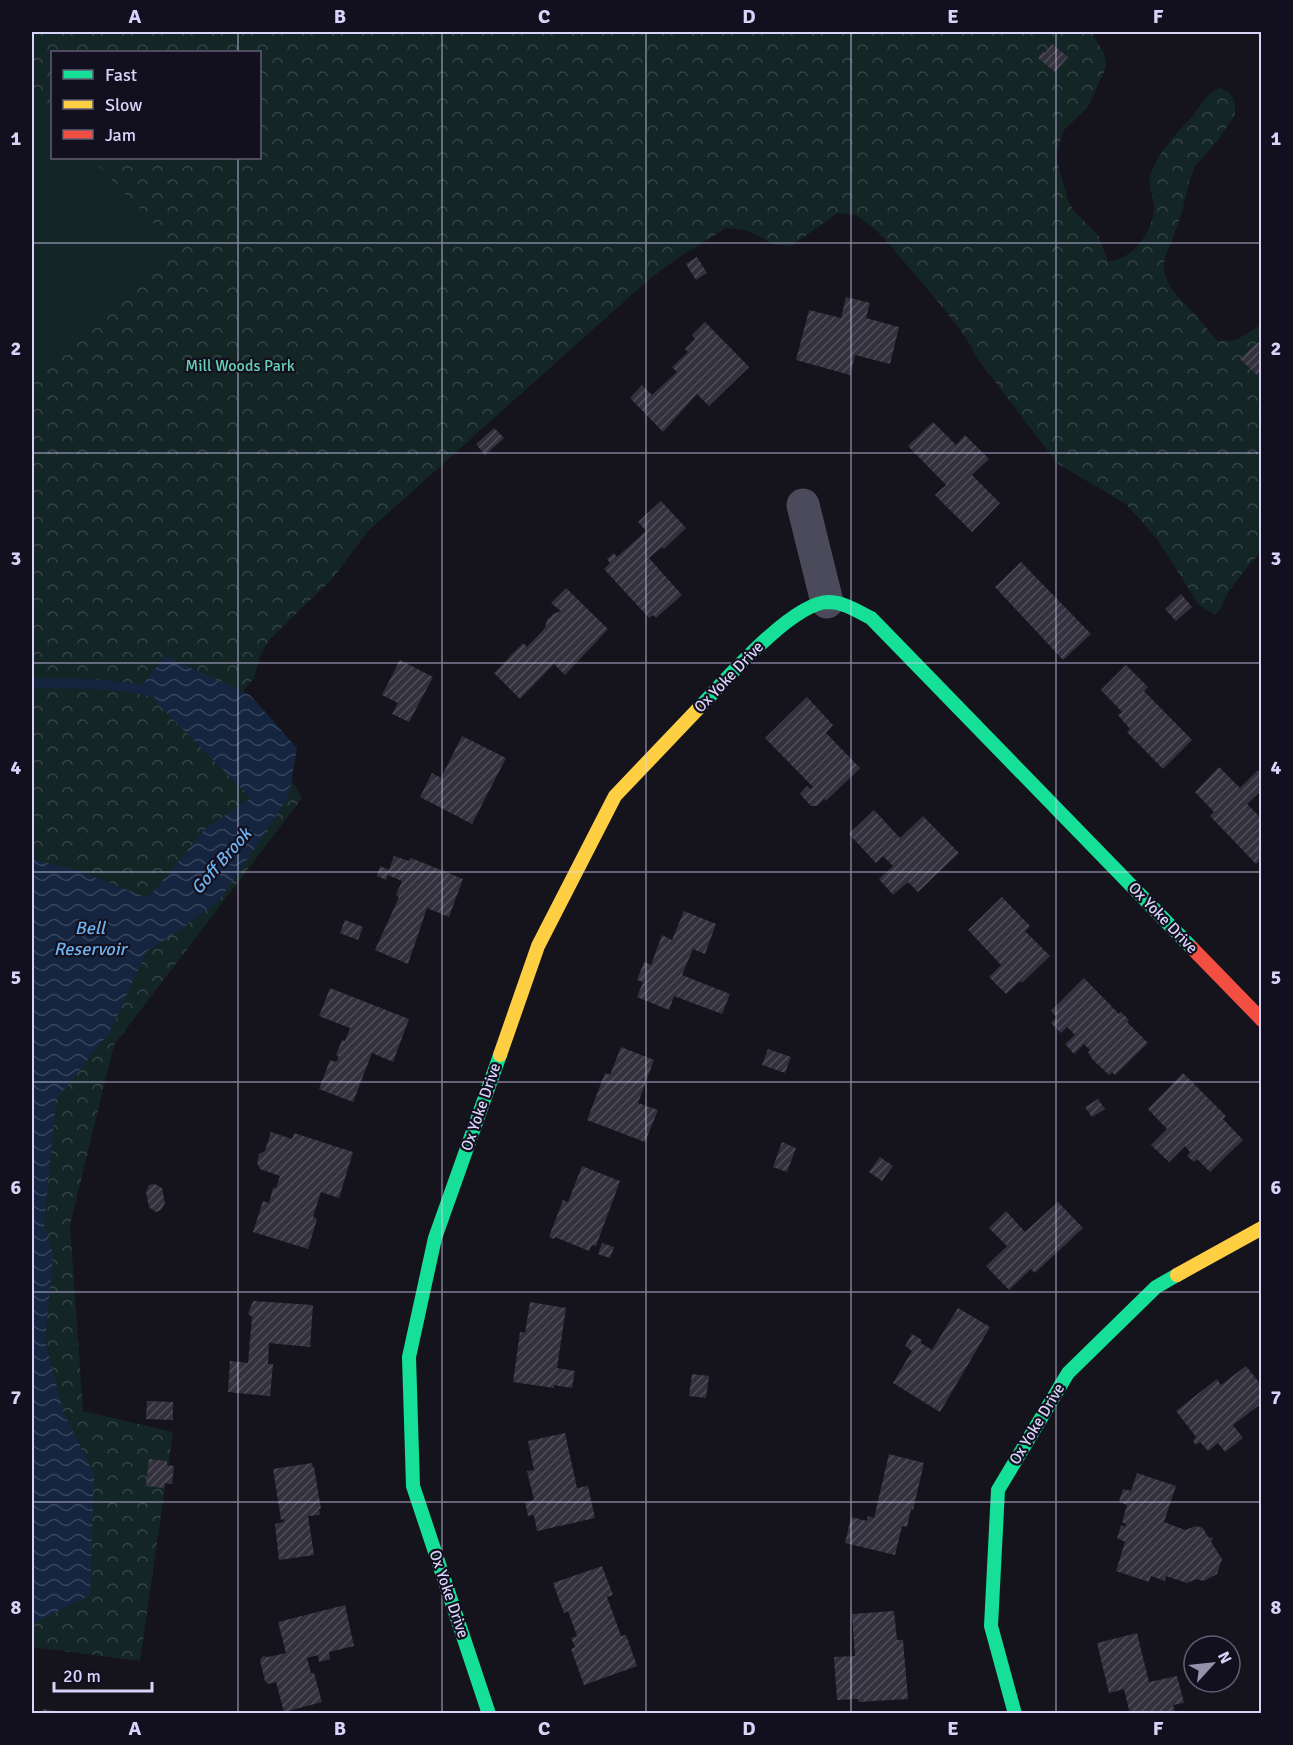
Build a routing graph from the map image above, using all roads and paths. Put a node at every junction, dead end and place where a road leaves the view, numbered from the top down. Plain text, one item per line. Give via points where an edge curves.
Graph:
1 (803, 505) dead end
2 (828, 602) junction
3 (1262, 1020) edge
4 (1262, 1228) edge
5 (489, 1713) edge
6 (1015, 1713) edge

1 - 2 street
2 - 3 street, Ox Yoke Drive via 844,604 871,618
2 - 5 street, Ox Yoke Drive via 790,620 759,645 615,796 538,946 435,1238 409,1357 413,1486
4 - 6 street, Ox Yoke Drive via 1156,1287 1068,1373 998,1490 991,1626

